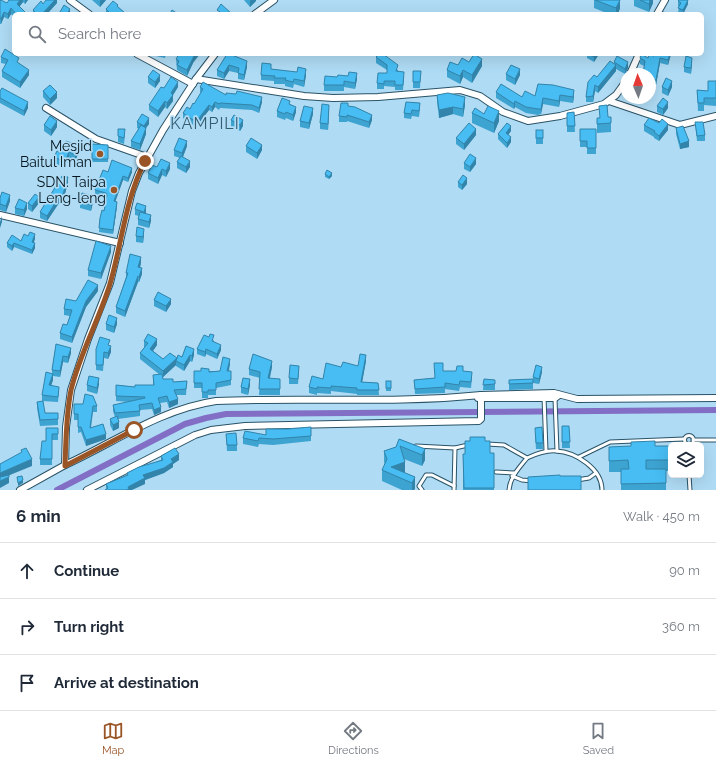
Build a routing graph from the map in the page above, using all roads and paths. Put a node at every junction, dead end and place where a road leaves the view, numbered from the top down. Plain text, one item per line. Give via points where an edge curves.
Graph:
1 (70, 0) edge
2 (274, 0) edge
3 (665, 0) edge
4 (86, 12) edge
5 (258, 12) edge
6 (658, 12) edge
7 (141, 56) edge
8 (213, 56) edge
9 (638, 56) edge
10 (633, 68) edge
11 (194, 81) junction
12 (620, 89) edge
13 (609, 101) junction
14 (46, 108) dead end
15 (716, 116) edge
16 (147, 157) junction
17 (0, 215) edge
18 (120, 243) junction
19 (544, 397) junction
20 (556, 397) junction
21 (716, 398) edge
22 (481, 399) junction
23 (684, 439) junction
24 (693, 440) joint
25 (716, 440) edge
26 (685, 442) edge
27 (472, 445) edge
28 (479, 445) edge
29 (408, 446) edge
30 (455, 448) junction
31 (546, 451) junction
32 (557, 451) junction
33 (578, 457) junction
34 (526, 458) junction
35 (65, 466) junction
36 (496, 472) edge
37 (515, 473) junction
38 (596, 473) junction
39 (512, 476) junction
40 (690, 478) edge
41 (540, 480) edge
42 (570, 480) edge
43 (454, 488) edge
44 (20, 490) edge
45 (87, 490) edge
46 (422, 490) edge
47 (509, 490) edge
48 (602, 490) edge
49 (690, 490) edge

1 - 4 street
2 - 5 street
3 - 6 street
7 - 11 street
8 - 11 street
9 - 10 street
11 - 13 street via 333,98 460,90 480,96 504,112 528,121 593,108
11 - 16 street
12 - 13 street
13 - 15 street via 680,125
14 - 16 street via 96,139
16 - 18 street via 132,191
17 - 18 street
18 - 35 street via 110,283 72,390 66,427
19 - 20 street
19 - 22 street
19 - 31 lane
20 - 21 street via 577,400
20 - 32 lane
22 - 35 street via 469,397 246,400 198,404 170,412
22 - 45 street via 479,421 245,426 212,430 176,444
23 - 24 lane via 689,435
23 - 26 lane
23 - 33 lane via 610,442
24 - 25 lane
27 - 30 lane
28 - 34 lane via 504,444
29 - 30 lane
30 - 43 lane
31 - 32 lane
31 - 34 lane
32 - 33 lane
33 - 38 lane
34 - 37 lane
35 - 44 street
36 - 37 lane
37 - 39 lane
38 - 42 lane via 585,480
38 - 48 lane via 601,480
39 - 41 lane via 522,480
39 - 47 lane
40 - 49 lane
43 - 46 lane via 432,475 426,475 420,486

